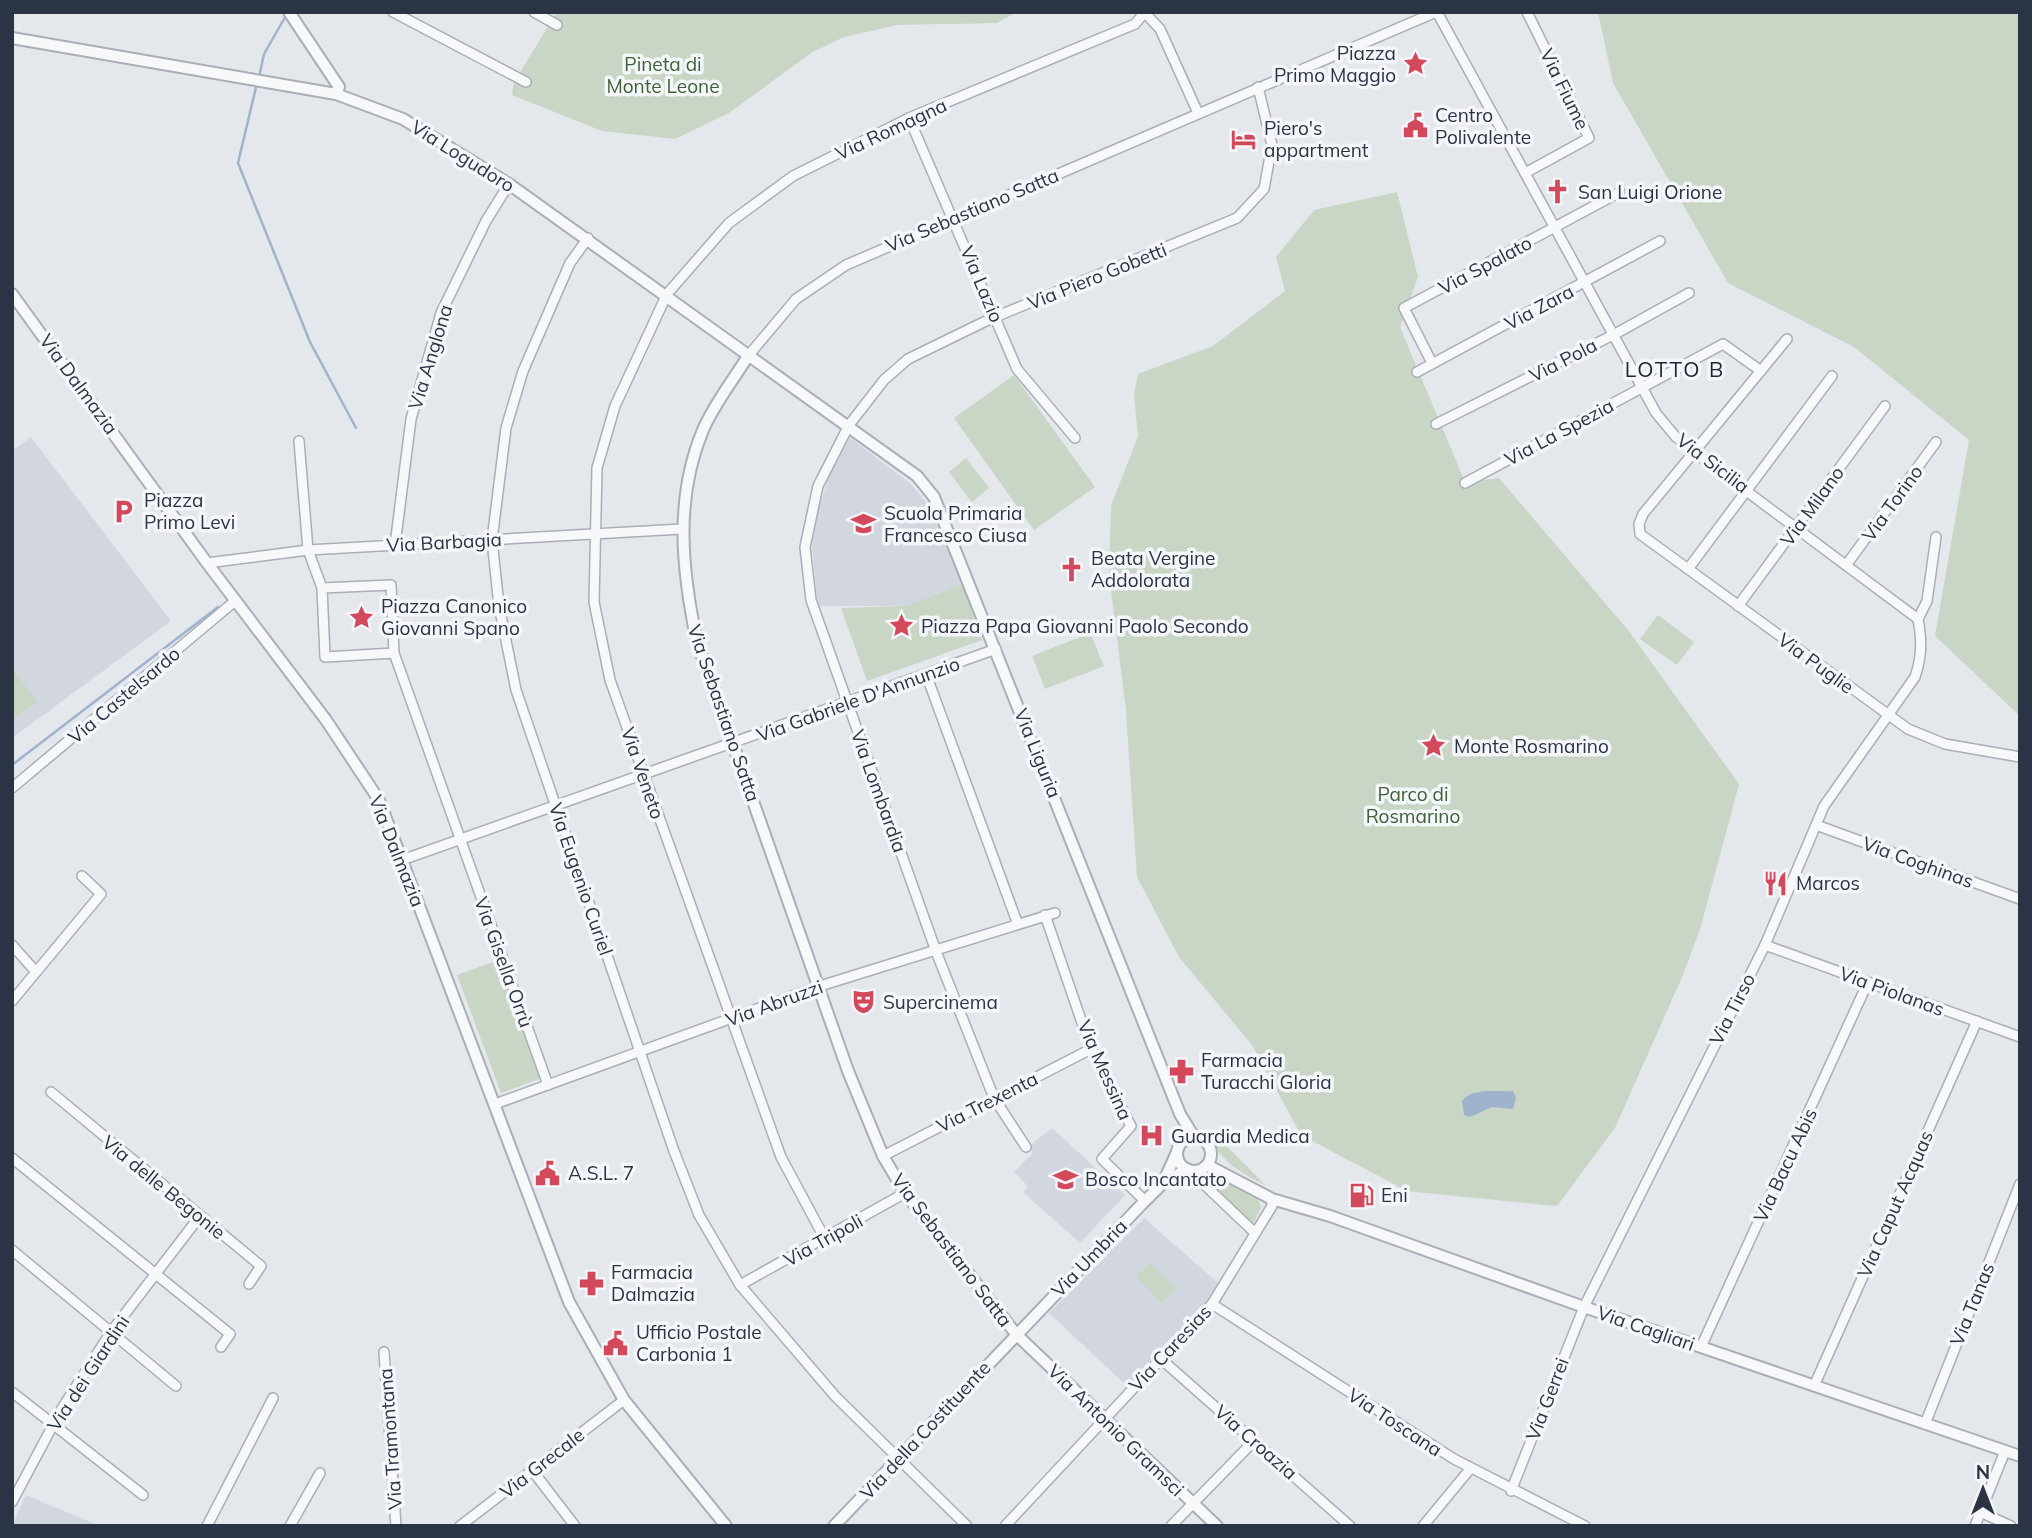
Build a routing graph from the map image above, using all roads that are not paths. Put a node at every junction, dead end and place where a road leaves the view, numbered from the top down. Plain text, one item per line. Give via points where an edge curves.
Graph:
1 (393, 12) edge
2 (534, 12) edge
3 (1145, 12) edge
4 (1437, 12) edge
5 (1527, 12) edge
6 (290, 13) edge
7 (557, 25) dead end
8 (12, 38) edge
9 (526, 82) dead end
10 (1258, 87) junction
11 (336, 94) junction
12 (1198, 113) junction
13 (909, 118) junction
14 (1525, 173) junction
15 (509, 184) junction
16 (1620, 192) dead end
17 (954, 217) junction
18 (1555, 228) junction
19 (588, 238) junction
20 (1660, 242) dead end
21 (1585, 282) junction
22 (1689, 293) dead end
23 (12, 294) edge
24 (667, 294) junction
25 (996, 317) junction
26 (1613, 335) junction
27 (1787, 339) dead end
28 (748, 356) junction
29 (1432, 363) junction
30 (1761, 371) junction
31 (1417, 372) dead end
32 (1832, 376) dead end
33 (1642, 388) junction
34 (1885, 406) dead end
35 (1436, 424) dead end
36 (849, 425) junction
37 (1075, 438) dead end
38 (299, 442) dead end
39 (1936, 442) dead end
40 (1694, 452) junction
41 (1465, 483) dead end
42 (1746, 489) junction
43 (1797, 527) junction
44 (682, 529) junction
45 (594, 534) junction
46 (1936, 537) dead end
47 (492, 540) junction
48 (395, 545) junction
49 (308, 550) junction
50 (207, 564) junction
51 (1847, 564) junction
52 (1688, 569) junction
53 (322, 588) junction
54 (235, 601) junction
55 (1738, 606) junction
56 (1918, 619) junction
57 (996, 649) junction
58 (394, 653) junction
59 (926, 674) junction
60 (847, 702) junction
61 (1887, 716) junction
62 (733, 743) junction
63 (2020, 757) edge
64 (644, 775) junction
65 (12, 788) edge
66 (556, 806) junction
67 (1816, 825) junction
68 (460, 840) junction
69 (402, 860) junction
70 (82, 876) dead end
71 (2020, 899) edge
72 (1050, 914) joint
73 (1017, 922) junction
74 (12, 945) edge
75 (1765, 946) junction
76 (935, 949) junction
77 (36, 972) junction
78 (1868, 982) junction
79 (820, 986) junction
80 (12, 1001) edge
81 (729, 1019) junction
82 (1977, 1021) junction
83 (2020, 1037) edge
84 (1091, 1049) junction
85 (640, 1051) junction
86 (548, 1085) junction
87 (51, 1092) dead end
88 (994, 1098) junction
89 (495, 1104) junction
90 (1185, 1144) junction
91 (1026, 1147) dead end
92 (1211, 1152) junction
93 (883, 1156) junction
94 (12, 1158) edge
95 (1207, 1165) junction
96 (1188, 1170) junction
97 (1236, 1178) junction
98 (1163, 1183) junction
99 (2020, 1184) edge
100 (905, 1194) junction
101 (1272, 1199) junction
102 (1145, 1200) junction
103 (200, 1216) junction
104 (1254, 1232) junction
105 (825, 1239) junction
106 (12, 1250) edge
107 (158, 1275) junction
108 (249, 1284) dead end
109 (740, 1285) junction
110 (1212, 1304) junction
111 (1584, 1307) junction
112 (111, 1332) junction
113 (1016, 1334) junction
114 (221, 1347) dead end
115 (1701, 1347) junction
116 (384, 1352) dead end
117 (1161, 1359) junction
118 (176, 1386) dead end
119 (1814, 1386) junction
120 (12, 1392) edge
121 (273, 1398) dead end
122 (624, 1401) junction
123 (1103, 1420) junction
124 (1925, 1424) junction
125 (52, 1425) junction
126 (1254, 1441) junction
127 (2005, 1451) junction
128 (2020, 1456) edge
129 (898, 1459) junction
130 (1470, 1469) junction
131 (532, 1470) junction
132 (320, 1473) dead end
133 (1511, 1491) junction
134 (143, 1495) dead end
135 (12, 1502) edge
136 (1194, 1504) junction
137 (1980, 1512) junction
138 (207, 1526) edge
139 (290, 1526) edge
140 (396, 1526) edge
141 (460, 1526) edge
142 (575, 1526) edge
143 (726, 1526) edge
144 (834, 1526) edge
145 (967, 1526) edge
146 (1005, 1526) edge
147 (1171, 1526) edge
148 (1217, 1526) edge
149 (1350, 1526) edge
150 (1423, 1526) edge
151 (1586, 1526) edge
152 (1975, 1526) edge
153 (2011, 1526) edge

1 - 9 street
2 - 7 street
3 - 12 street via 1160,29
3 - 13 street, Via Romagna via 1136,24
4 - 10 street, Via Sebastiano Satta
4 - 14 street, Via Sicilia
5 - 14 street, Via Fiume via 1589,138
6 - 11 street via 339,87
8 - 11 street, Via Logudoro
10 - 12 street, Via Sebastiano Satta
10 - 25 street, Via Piero Gobetti via 1272,145 1264,189 1237,218
11 - 15 street, Via Logudoro via 403,120
12 - 17 street, Via Sebastiano Satta
13 - 17 street, Via Lazio
13 - 24 street, Via Romagna via 793,176 761,199 729,223
14 - 18 street, Via Sicilia
15 - 19 street, Via Logudoro
15 - 48 street, Via Anglona via 441,313 411,419
16 - 18 street, Via Spalato
17 - 25 street, Via Lazio
17 - 28 street, Via Sebastiano Satta via 846,265 796,299
18 - 21 street, Via Sicilia
18 - 29 street, Via Spalato via 1404,307
19 - 24 street, Via Logudoro
19 - 47 street, Via Eugenio Curiel via 570,263 523,371 506,428
20 - 21 street, Via Zara
21 - 26 street, Via Sicilia
21 - 29 street, Via Zara
22 - 26 street, Via Pola
23 - 50 street, Via Dalmazia
24 - 28 street, Via Logudoro
24 - 45 street, Via Veneto via 615,406 597,468
25 - 36 street, Via Piero Gobetti via 908,359 884,380
25 - 37 street, Via Lazio via 1017,369
26 - 33 street, Via Sicilia
26 - 35 street, Via Pola
27 - 30 street
28 - 36 street, Via Logudoro
28 - 44 street, Via Sebastiano Satta via 704,429
29 - 31 street, Via Zara
30 - 33 street, Via La Spezia via 1723,344
30 - 40 street
32 - 42 street
33 - 40 street, Via Sicilia via 1675,436
33 - 41 street, Via La Spezia
34 - 43 street, Via Milano
36 - 57 street, Via Liguria via 917,476 934,497
36 - 60 street, Via Lombardia via 818,486 805,547 811,600
38 - 49 street
39 - 51 street, Via Torino
40 - 42 street, Via Sicilia
40 - 52 street, Via Puglie via 1639,524 1640,534
42 - 43 street, Via Sicilia
42 - 52 street
43 - 51 street, Via Sicilia
43 - 55 street, Via Milano
44 - 45 street, Via Barbagia
44 - 62 street, Via Sebastiano Satta via 686,588 697,642
45 - 47 street, Via Barbagia
45 - 64 street, Via Veneto via 594,602 610,680
46 - 56 street via 1927,601
47 - 48 street, Via Barbagia
47 - 66 street, Via Eugenio Curiel via 499,606 516,690
48 - 49 street, Via Barbagia
49 - 50 street, Via Barbagia
49 - 53 street
50 - 54 street, Via Dalmazia
51 - 56 street, Via Sicilia
52 - 55 street, Via Puglie
53 - 58 street via 391,585
53 - 58 street via 326,657
54 - 65 street, Via Castelsardo
54 - 69 street, Via Dalmazia via 326,720 371,789
55 - 61 street, Via Puglie
56 - 61 street via 1922,655 1915,677
57 - 59 street, Via Gabriele D'Annunzio
57 - 90 street, Via Liguria via 1180,1114
58 - 68 street, Via Gisella Orrù
59 - 60 street, Via Gabriele D'Annunzio
59 - 73 street
60 - 62 street, Via Gabriele D'Annunzio
60 - 76 street, Via Lombardia
61 - 63 street, Via Puglie via 1945,744
61 - 67 street, Via Tirso via 1824,806
62 - 64 street, Via Gabriele D'Annunzio
62 - 79 street, Via Sebastiano Satta
64 - 66 street, Via Gabriele D'Annunzio
64 - 81 street, Via Veneto
66 - 68 street, Via Gabriele D'Annunzio
66 - 85 street, Via Eugenio Curiel
67 - 71 street, Via Coghinas
67 - 75 street, Via Tirso
68 - 69 street, Via Gabriele D'Annunzio
68 - 86 street, Via Gisella Orrù
69 - 89 street, Via Dalmazia
70 - 77 street via 101,894
72 - 73 street, Via Abruzzi
72 - 84 street, Via Messina
73 - 76 street, Via Abruzzi
74 - 77 street
75 - 78 street, Via Piolanas
75 - 111 street, Via Tirso
76 - 79 street, Via Abruzzi
76 - 88 street, Via Lombardia
77 - 80 street
78 - 82 street, Via Piolanas
78 - 115 street, Via Bacu Abis
79 - 81 street, Via Abruzzi
79 - 93 street, Via Sebastiano Satta
81 - 85 street, Via Abruzzi
81 - 105 street, Via Veneto via 781,1157
82 - 83 street, Via Piolanas
82 - 119 street, Via Caput Acquas
84 - 88 street, Via Trexenta
84 - 102 street, Via Messina via 1131,1126 1101,1159
85 - 86 street, Via Abruzzi
85 - 109 street, Via Eugenio Curiel via 699,1215
86 - 89 street, Via Abruzzi
87 - 103 street, Via delle Begonie
88 - 91 street, Via Lombardia
88 - 93 street, Via Trexenta
89 - 122 street, Via Dalmazia via 569,1302
90 - 92 street via 1205,1141
90 - 96 street via 1179,1162
90 - 98 street, Via Umbria
92 - 95 street
92 - 97 street
93 - 100 street, Via Sebastiano Satta
94 - 107 street
95 - 96 street
95 - 97 street
96 - 98 street, Via Umbria
96 - 104 street
97 - 101 street, Via Cagliari
98 - 102 street, Via Umbria
99 - 124 street, Via Tanas
100 - 105 street, Via Tripoli
100 - 113 street, Via Sebastiano Satta
101 - 104 street, Via Caresias
101 - 111 street, Via Cagliari
102 - 113 street, Via Umbria
103 - 107 street, Via dei Giardini
103 - 108 street, Via delle Begonie via 261,1266
104 - 110 street, Via Caresias
105 - 109 street, Via Tripoli
106 - 112 street
107 - 112 street, Via dei Giardini
107 - 114 street via 230,1334
109 - 129 street, Via Eugenio Curiel via 835,1396
110 - 117 street, Via Caresias
110 - 130 street, Via Toscana
111 - 115 street, Via Cagliari
111 - 133 street, Via Gerrei
112 - 118 street
112 - 125 street, Via dei Giardini
113 - 123 street, Via Antonio Gramsci
113 - 129 street, Via della Costituente
115 - 119 street, Via Cagliari
116 - 140 street, Via Tramontana
117 - 123 street, Via Caresias
117 - 126 street, Via Croazia
119 - 124 street, Via Cagliari
120 - 125 street
121 - 138 street
122 - 131 street, Via Grecale
122 - 143 street, Via Dalmazia
123 - 136 street, Via Antonio Gramsci
123 - 146 street, Via Caresias
124 - 127 street, Via Cagliari
125 - 134 street
125 - 135 street, Via dei Giardini
126 - 136 street
126 - 149 street, Via Croazia
127 - 128 street, Via Cagliari
127 - 137 street
129 - 144 street, Via della Costituente
129 - 145 street, Via Eugenio Curiel
130 - 133 street, Via Toscana
130 - 150 street
131 - 141 street, Via Grecale
131 - 142 street
132 - 139 street
133 - 151 street, Via Toscana
136 - 147 street
136 - 148 street, Via Antonio Gramsci
137 - 152 street
137 - 153 street

